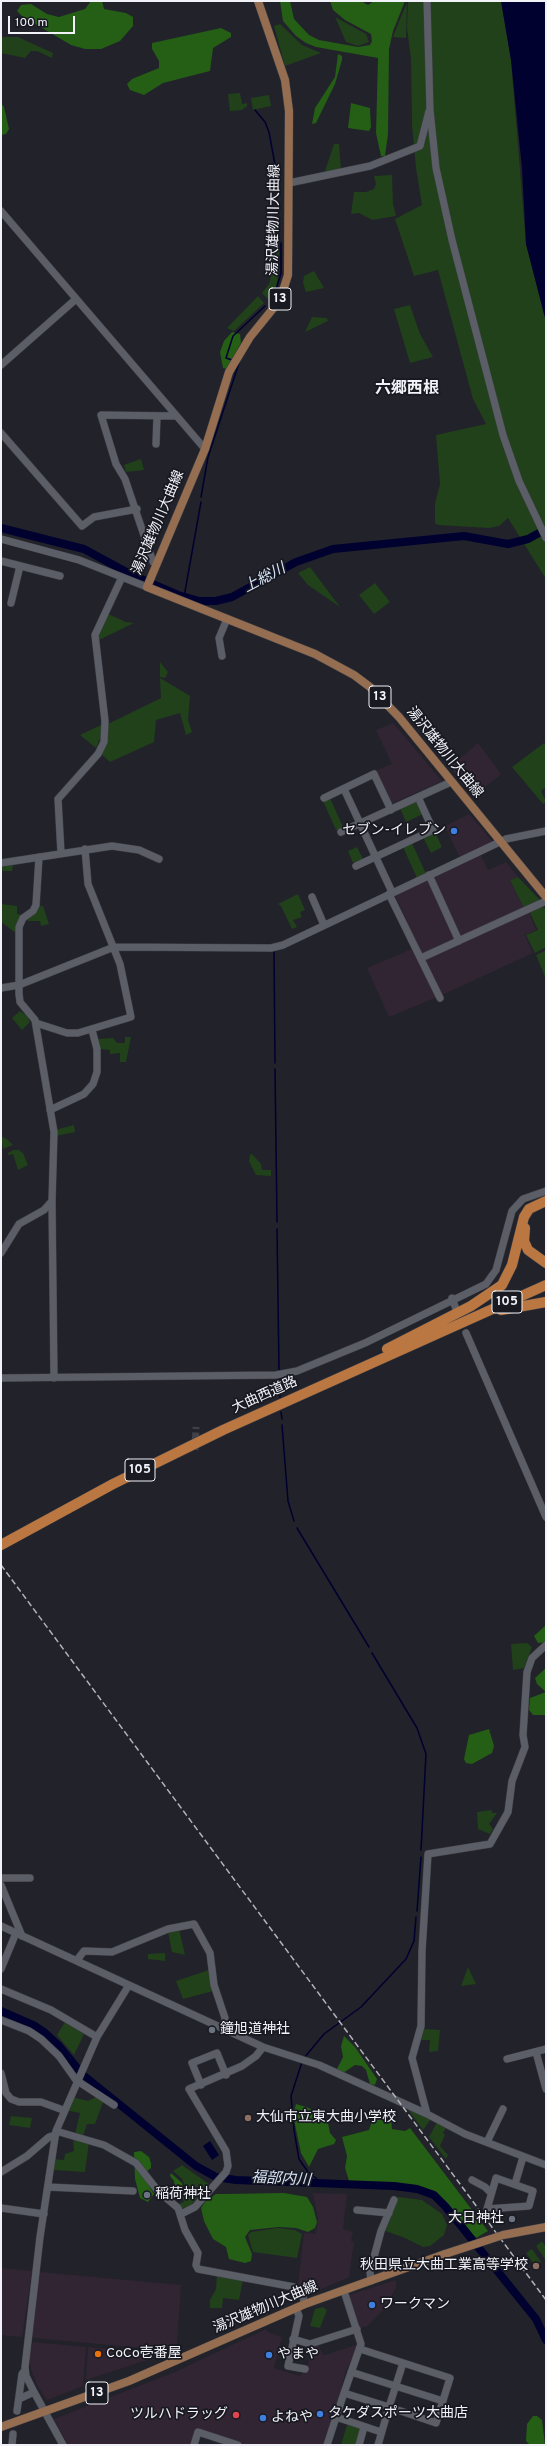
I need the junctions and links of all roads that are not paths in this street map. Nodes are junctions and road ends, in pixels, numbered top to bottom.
1 (258, 1) edge
2 (427, 1) edge
3 (430, 110) junction
4 (289, 183) junction
5 (1, 211) edge
6 (76, 299) junction
7 (1, 365) edge
8 (157, 416) junction
9 (176, 416) junction
10 (1, 433) edge
11 (156, 444) dead end
12 (205, 449) junction
13 (137, 509) junction
14 (546, 538) edge
15 (1, 539) edge
16 (1, 561) edge
17 (156, 563) junction
18 (20, 566) junction
19 (60, 576) dead end
20 (122, 577) junction
21 (147, 586) junction
22 (11, 603) dead end
23 (227, 619) junction
24 (222, 656) dead end
25 (451, 782) junction
26 (344, 789) junction
27 (418, 797) junction
28 (324, 798) dead end
29 (391, 810) junction
30 (360, 824) junction
31 (546, 831) edge
32 (341, 832) dead end
33 (501, 842) junction
34 (85, 849) junction
35 (61, 853) junction
36 (38, 857) junction
37 (376, 857) junction
38 (159, 859) dead end
39 (1, 863) edge
40 (356, 866) dead end
41 (429, 875) junction
42 (391, 893) junction
43 (312, 897) dead end
44 (546, 897) edge
45 (546, 901) edge
46 (324, 925) junction
47 (459, 942) junction
48 (114, 947) junction
49 (422, 958) junction
50 (19, 985) junction
51 (1, 988) edge
52 (440, 998) dead end
53 (36, 1023) junction
54 (92, 1030) junction
55 (50, 1110) junction
56 (546, 1191) edge
57 (52, 1201) junction
58 (546, 1201) edge
59 (546, 1207) edge
60 (1, 1253) edge
61 (546, 1263) edge
62 (546, 1285) edge
63 (452, 1298) junction
64 (546, 1302) edge
65 (456, 1309) dead end
66 (468, 1319) junction
67 (466, 1334) dead end
68 (1, 1378) edge
69 (54, 1378) junction
70 (271, 1408) junction
71 (546, 1517) edge
72 (1, 1545) edge
73 (546, 1645) edge
74 (1, 1878) edge
75 (30, 1878) dead end
76 (1, 1885) edge
77 (1, 1926) edge
78 (19, 1934) junction
79 (3, 1959) edge
80 (77, 1960) junction
81 (1, 1969) edge
82 (129, 1985) junction
83 (1, 1989) edge
84 (1, 2020) edge
85 (224, 2029) junction
86 (96, 2037) junction
87 (263, 2048) junction
88 (546, 2049) edge
89 (536, 2052) junction
90 (507, 2059) dead end
91 (1, 2073) edge
92 (226, 2074) junction
93 (77, 2079) junction
94 (201, 2085) junction
95 (546, 2089) edge
96 (4, 2094) edge
97 (114, 2105) dead end
98 (503, 2109) dead end
99 (64, 2110) junction
100 (427, 2114) junction
101 (55, 2133) junction
102 (487, 2142) junction
103 (523, 2156) junction
104 (546, 2165) edge
105 (1, 2172) edge
106 (472, 2180) dead end
107 (515, 2184) junction
108 (48, 2187) junction
109 (133, 2191) dead end
110 (491, 2193) junction
111 (394, 2200) dead end
112 (1, 2208) edge
113 (357, 2210) dead end
114 (389, 2212) junction
115 (44, 2214) junction
116 (181, 2214) junction
117 (546, 2227) edge
118 (371, 2281) junction
119 (344, 2291) junction
120 (305, 2304) junction
121 (296, 2308) junction
122 (357, 2329) junction
123 (293, 2339) junction
124 (360, 2349) junction
125 (403, 2363) junction
126 (305, 2369) dead end
127 (25, 2370) junction
128 (351, 2372) junction
129 (396, 2386) junction
130 (34, 2392) junction
131 (344, 2393) junction
132 (19, 2399) junction
133 (443, 2401) junction
134 (389, 2408) junction
135 (18, 2411) dead end
136 (44, 2412) junction
137 (336, 2417) junction
138 (1, 2427) edge
139 (364, 2427) junction
140 (381, 2432) junction
141 (13, 2434) dead end
142 (12, 2445) edge
143 (63, 2445) edge
144 (194, 2445) edge
145 (238, 2445) edge
146 (327, 2445) edge
147 (359, 2445) edge
148 (378, 2445) edge

1 - 4 main road, 湯沢雄物川大曲線 / 13
2 - 3 street
3 - 4 street
3 - 14 street
4 - 12 main road, 湯沢雄物川大曲線 / 13
5 - 6 street
6 - 7 street
6 - 9 street
8 - 9 street
8 - 11 street
8 - 13 street
9 - 12 street
10 - 13 street
12 - 17 main road, 湯沢雄物川大曲線 / 13
13 - 17 street
15 - 20 street
16 - 18 street
17 - 21 main road, 湯沢雄物川大曲線 / 13
18 - 19 street
18 - 22 street
20 - 21 street
20 - 35 street
21 - 23 main road, 湯沢雄物川大曲線 / 13
23 - 24 street
23 - 25 main road, 湯沢雄物川大曲線 / 13
25 - 27 street
25 - 33 main road, 湯沢雄物川大曲線 / 13
26 - 28 street
26 - 29 street
26 - 30 street
27 - 29 street
27 - 37 street
29 - 30 street
30 - 32 street
30 - 37 street
31 - 33 street
33 - 41 street
33 - 44 main road, 湯沢雄物川大曲線 / 13
34 - 35 street
34 - 38 street
34 - 48 street
35 - 36 street
36 - 39 street
36 - 50 street
37 - 40 street
37 - 42 street
41 - 42 street
41 - 47 street
42 - 46 street
42 - 49 street
43 - 46 street
45 - 47 street
46 - 48 street
47 - 49 street
48 - 50 street
48 - 54 street
49 - 52 street
50 - 51 street
50 - 53 street
53 - 54 street
53 - 55 street
54 - 55 street
55 - 57 street
56 - 63 street
57 - 60 street
57 - 69 street
58 - 70 highway
59 - 61 highway
62 - 66 highway, 大曲西道路 / 105
63 - 65 street
63 - 69 street
64 - 66 highway
66 - 70 highway, 大曲西道路 / 105
67 - 71 street
68 - 69 street
70 - 72 highway, 大曲西道路 / 105
73 - 100 street
74 - 75 street
76 - 78 street
77 - 78 street
78 - 79 street
78 - 80 street
79 - 81 street
80 - 82 street
80 - 85 street
82 - 85 street
82 - 86 street
83 - 86 street
84 - 93 street
85 - 87 street
86 - 93 street
87 - 92 street
87 - 100 street
88 - 89 street
89 - 90 street
89 - 95 street
91 - 96 street
92 - 94 street
92 - 94 street
93 - 97 street
93 - 99 street
94 - 116 street
96 - 99 street
98 - 102 street
99 - 101 street
100 - 102 street
101 - 105 street
101 - 108 street
101 - 116 street
102 - 103 street
103 - 104 street
103 - 107 street
106 - 110 street
107 - 110 street
107 - 110 street
108 - 109 street
108 - 115 street
111 - 114 street
112 - 115 street
113 - 114 street
114 - 118 street
115 - 127 street
116 - 120 street
117 - 118 main road, 湯沢雄物川大曲線 / 13, bridge
118 - 119 main road, 湯沢雄物川大曲線 / 13
119 - 120 main road, 湯沢雄物川大曲線 / 13
119 - 122 street
120 - 121 main road, 湯沢雄物川大曲線 / 13
121 - 123 street
121 - 136 main road, 湯沢雄物川大曲線 / 13
122 - 123 street
122 - 124 street
123 - 126 street
124 - 125 street
124 - 128 street
125 - 129 street
125 - 133 street
127 - 130 street
127 - 132 street
128 - 129 street
128 - 131 street
129 - 133 street
129 - 134 street
130 - 132 street
130 - 136 street
131 - 134 street
131 - 137 street
132 - 135 street
133 - 134 street
134 - 140 street
136 - 138 main road, 湯沢雄物川大曲線 / 13
136 - 143 street
137 - 139 street
137 - 146 street
139 - 140 street
139 - 147 street
140 - 148 street
141 - 142 street
144 - 145 street

